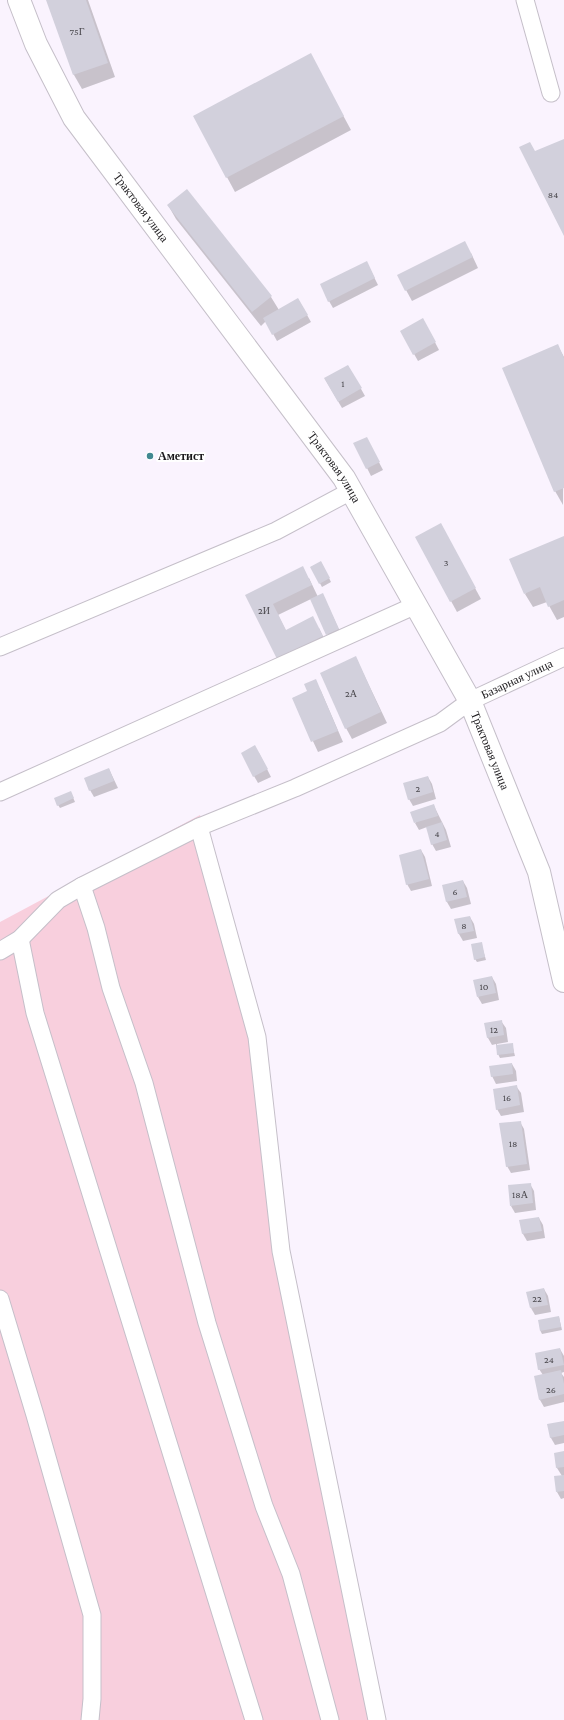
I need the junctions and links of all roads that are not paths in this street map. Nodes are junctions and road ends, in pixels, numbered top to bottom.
1 (19, 0) edge
2 (525, 0) edge
3 (551, 93) dead end
4 (351, 491) junction
5 (416, 605) junction
6 (0, 647) edge
7 (564, 657) edge
8 (470, 701) junction
9 (0, 792) edge
10 (199, 827) junction
11 (82, 886) junction
12 (20, 939) junction
13 (0, 951) edge
14 (564, 981) edge
15 (0, 1299) edge
16 (90, 1720) edge
17 (254, 1720) edge
18 (330, 1720) edge
19 (377, 1720) edge

1 - 4 main road, Трактовая улица
2 - 3 street
4 - 5 main road, Трактовая улица
4 - 6 street
5 - 8 main road, Трактовая улица
5 - 9 street
7 - 8 street, Базарная улица
8 - 10 street, Базарная улица
8 - 14 main road, Трактовая улица
10 - 11 street, Базарная улица
10 - 19 street
11 - 12 street, Базарная улица
11 - 18 street
12 - 13 street, Базарная улица
12 - 17 street
15 - 16 street

